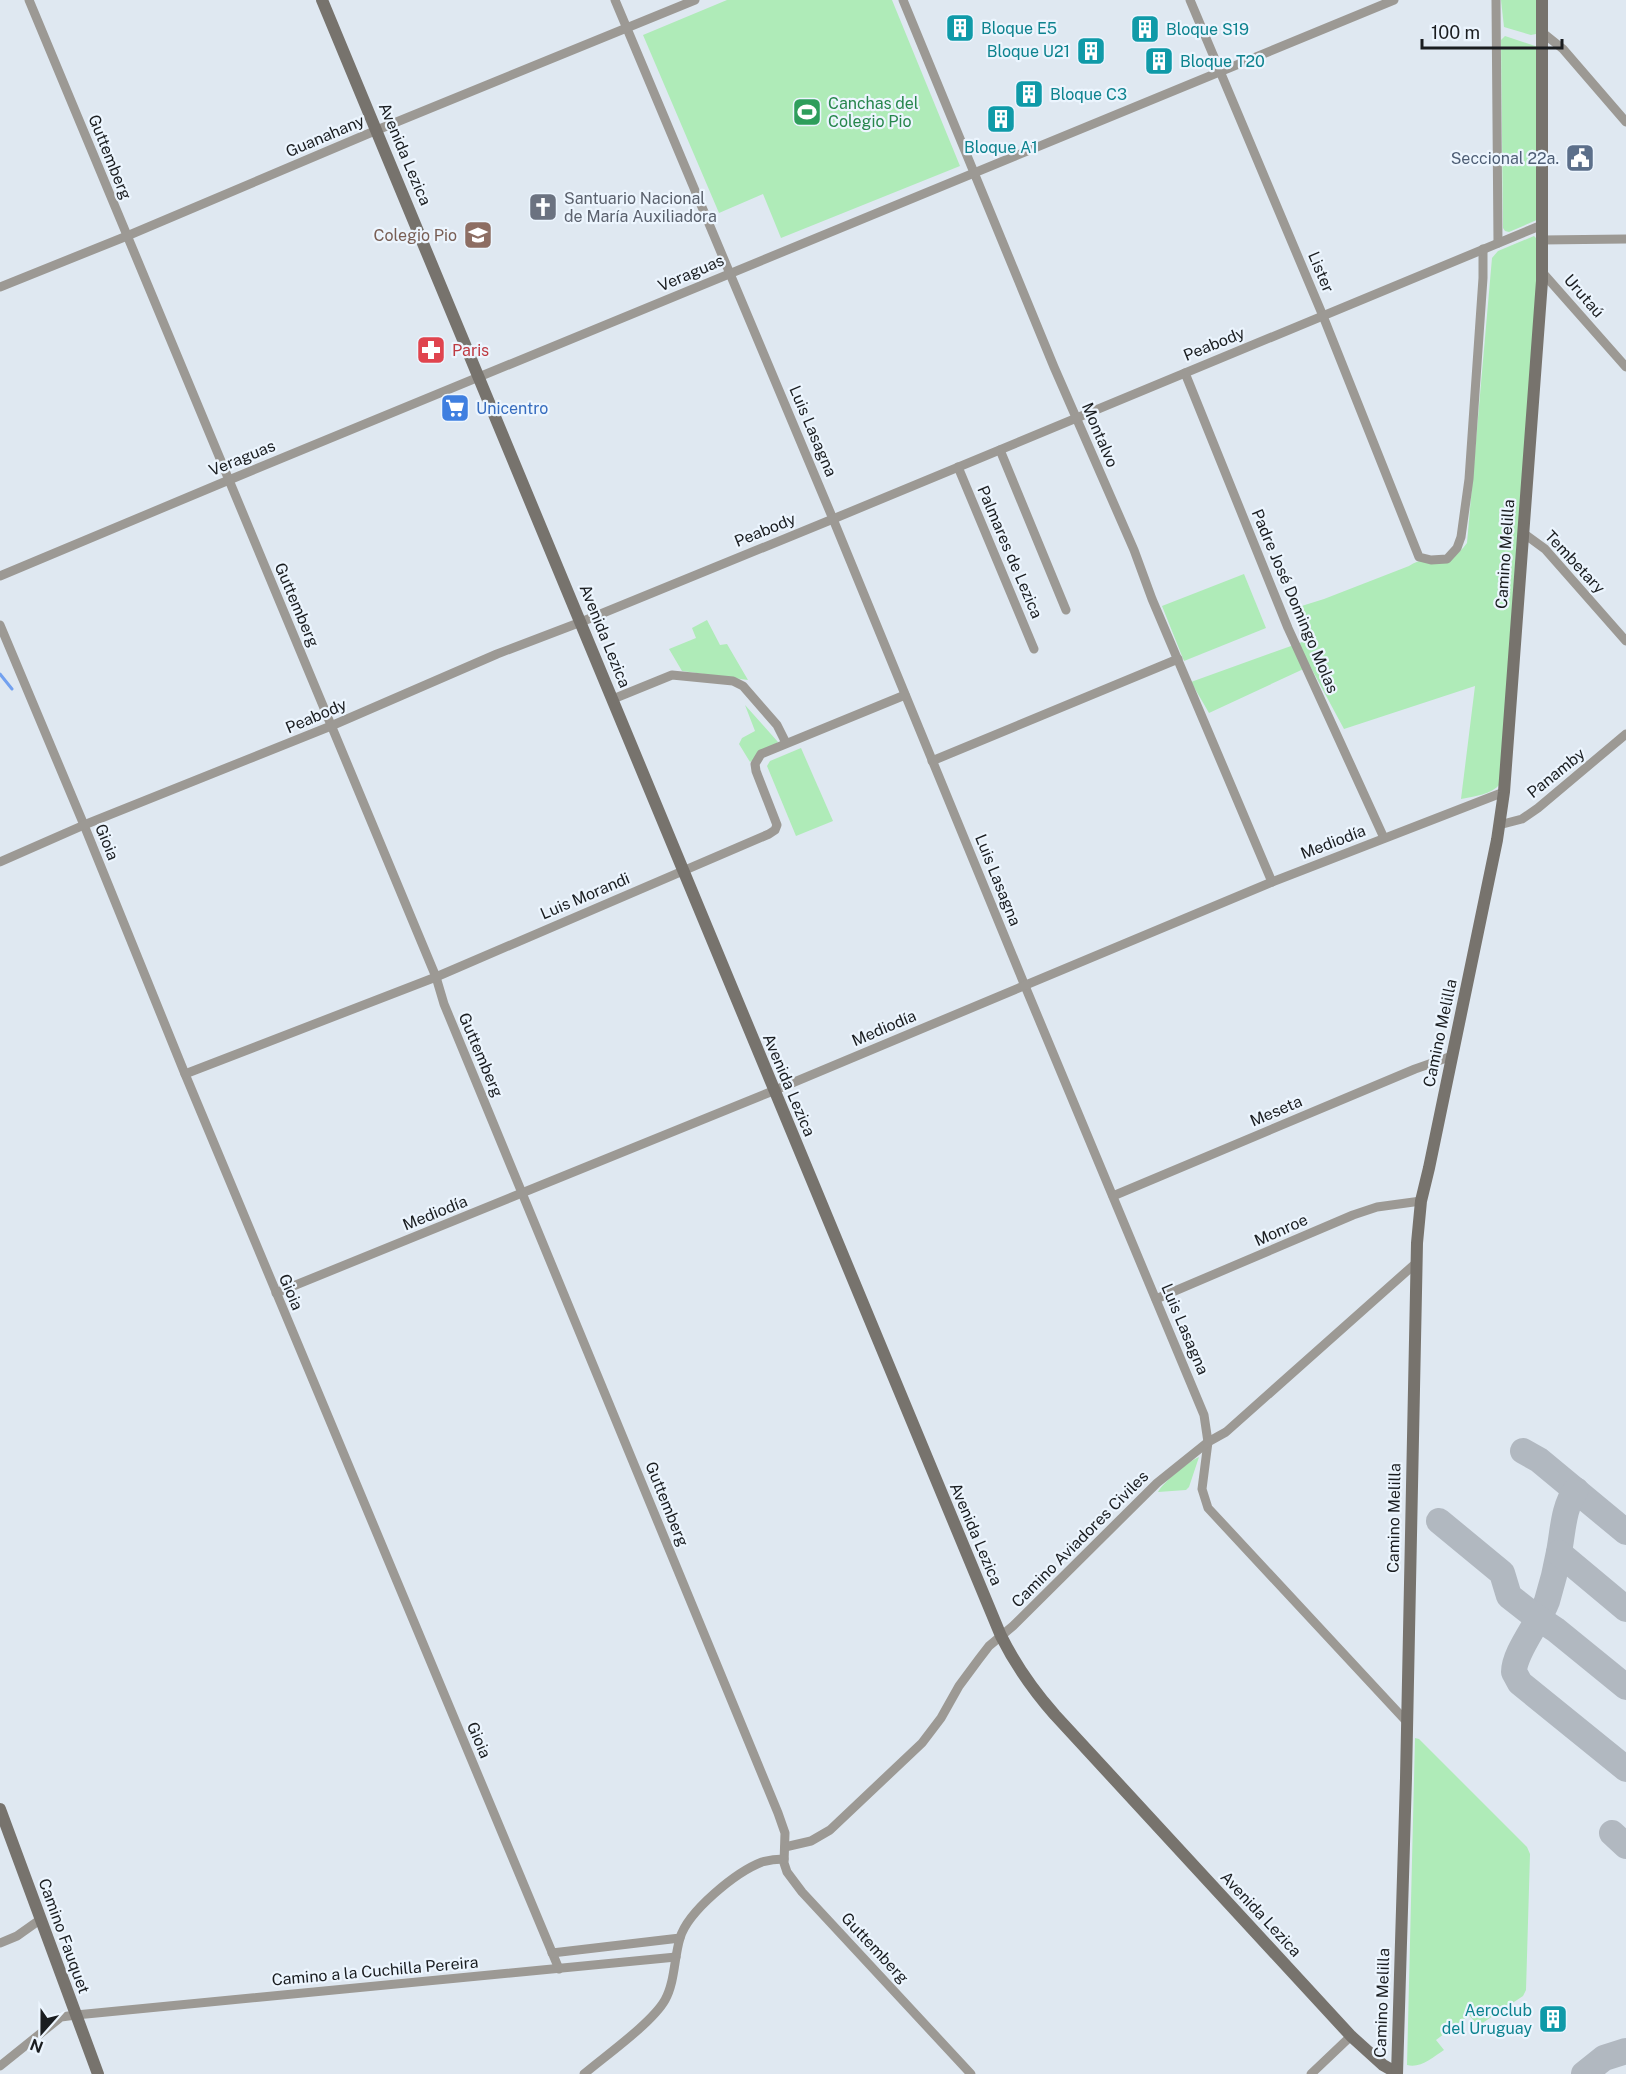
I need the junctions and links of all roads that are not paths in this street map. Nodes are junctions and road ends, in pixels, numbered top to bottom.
1 (29, 0) edge
2 (322, 0) edge
3 (615, 0) edge
4 (694, 0) edge
5 (903, 0) edge
6 (1190, 0) edge
7 (1394, 0) edge
8 (1496, 0) edge
9 (1542, 0) edge
10 (627, 28) junction
11 (1543, 33) junction
12 (1219, 71) junction
13 (1626, 122) edge
14 (377, 130) junction
15 (973, 173) junction
16 (1542, 225) junction
17 (127, 236) junction
18 (1626, 239) edge
19 (1542, 240) junction
20 (1498, 243) junction
21 (1483, 249) junction
22 (1542, 272) junction
23 (731, 273) junction
24 (0, 287) edge
25 (1323, 316) junction
26 (1626, 367) edge
27 (1185, 373) junction
28 (480, 377) junction
29 (1076, 418) junction
30 (1000, 450) junction
31 (958, 467) junction
32 (229, 480) junction
33 (833, 519) junction
34 (1523, 533) junction
35 (0, 576) edge
36 (1066, 610) dead end
37 (581, 622) junction
38 (0, 625) edge
39 (1626, 641) edge
40 (1034, 649) dead end
41 (1178, 659) junction
42 (905, 695) junction
43 (613, 699) junction
44 (331, 726) junction
45 (1626, 735) edge
46 (786, 743) junction
47 (932, 761) junction
48 (1504, 792) junction
49 (84, 825) junction
50 (1499, 825) junction
51 (1384, 838) junction
52 (0, 862) edge
53 (682, 871) junction
54 (1272, 882) junction
55 (435, 976) junction
56 (1025, 986) junction
57 (1452, 1056) junction
58 (184, 1074) junction
59 (774, 1091) junction
60 (523, 1194) junction
61 (1113, 1196) junction
62 (1421, 1201) junction
63 (1416, 1263) junction
64 (276, 1293) junction
65 (1156, 1299) junction
66 (1208, 1442) junction
67 (1001, 1636) junction
68 (1407, 1722) junction
69 (0, 1809) edge
70 (785, 1847) junction
71 (784, 1859) junction
72 (41, 1919) junction
73 (680, 1938) junction
74 (0, 1943) edge
75 (552, 1953) junction
76 (676, 1958) junction
77 (559, 1969) junction
78 (76, 2015) junction
79 (1352, 2036) junction
80 (0, 2066) edge
81 (1397, 2073) edge
82 (98, 2074) edge
83 (584, 2074) edge
84 (971, 2074) edge
85 (1311, 2074) edge

1 - 17 street, Guttemberg
2 - 14 street, Avenida Lezica
3 - 10 street, Luis Lasagna
4 - 10 street, Guanahany
5 - 15 street, Montalvo
6 - 12 street, Lister
7 - 12 street, Veraguas
8 - 20 street
9 - 11 street, Camino Melilla
10 - 14 street, Guanahany
10 - 23 street, Luis Lasagna
11 - 13 street
11 - 16 street, Camino Melilla
12 - 15 street, Veraguas
12 - 25 street, Lister
14 - 17 street, Guanahany
14 - 28 street, Avenida Lezica
15 - 23 street, Veraguas
15 - 29 street, Montalvo
16 - 19 street, Camino Melilla
16 - 20 street, Peabody
17 - 24 street, Guanahany
17 - 32 street, Guttemberg
18 - 19 street
19 - 22 street, Camino Melilla
20 - 21 street, Peabody
21 - 25 street, Peabody
21 - 25 street, Lister
22 - 26 street, Urutaú
22 - 34 street, Camino Melilla
23 - 28 street, Veraguas
23 - 33 street, Luis Lasagna
25 - 27 street, Peabody
27 - 29 street, Peabody
27 - 51 street, Padre José Domingo Molas
28 - 32 street, Veraguas
28 - 37 street, Avenida Lezica
29 - 30 street, Peabody
29 - 41 street, Montalvo
30 - 31 street, Peabody
30 - 36 street
31 - 33 street, Peabody
31 - 40 street, Palmares de Lezica
32 - 35 street, Veraguas
32 - 44 street, Guttemberg
33 - 37 street, Peabody
33 - 42 street, Luis Lasagna
34 - 39 street, Tembetary
34 - 48 street, Camino Melilla
37 - 43 street, Avenida Lezica
37 - 44 street, Peabody
38 - 49 street, Gioia
41 - 47 street
41 - 54 street, Montalvo
42 - 46 street, Luis Morandi
42 - 47 street, Luis Lasagna
43 - 46 street
43 - 53 street, Avenida Lezica
44 - 49 street, Peabody
44 - 55 street, Guttemberg
45 - 50 street, Panamby
46 - 53 street, Luis Morandi
47 - 56 street, Luis Lasagna
48 - 50 street, Camino Melilla
48 - 51 street, Mediodía
49 - 52 street, Peabody
49 - 58 street, Gioia
50 - 57 street, Camino Melilla
51 - 54 street, Mediodía
53 - 55 street, Luis Morandi
53 - 59 street, Avenida Lezica
54 - 56 street, Mediodía
55 - 58 street, Luis Morandi
55 - 60 street, Guttemberg
56 - 59 street, Mediodía
56 - 61 street, Luis Lasagna
57 - 61 street, Meseta
57 - 62 street, Camino Melilla
58 - 64 street, Gioia
59 - 60 street, Mediodía
59 - 67 street, Avenida Lezica
60 - 64 street, Mediodía
60 - 70 street, Guttemberg
61 - 65 street, Luis Lasagna
62 - 63 street, Camino Melilla
62 - 65 street, Monroe
63 - 66 street, Camino Aviadores Civiles
63 - 68 street, Camino Melilla
64 - 75 street, Gioia
65 - 66 street, Luis Lasagna
66 - 67 street, Camino Aviadores Civiles
66 - 68 street, Luis Lasagna
67 - 70 street, Camino Aviadores Civiles
67 - 79 street, Avenida Lezica
68 - 81 street, Camino Melilla
69 - 72 street, Camino Fauquet
70 - 71 street, Guttemberg
71 - 73 street
71 - 84 street, Guttemberg
72 - 74 street
72 - 78 street, Camino Fauquet
73 - 75 street
73 - 76 street
75 - 77 street, Gioia
76 - 77 street, Camino a la Cuchilla Pereira
76 - 83 street
77 - 78 street, Camino a la Cuchilla Pereira
78 - 80 street, Camino a la Cuchilla Pereira
78 - 82 street, Camino Fauquet
79 - 81 street, Avenida Lezica
79 - 85 street

